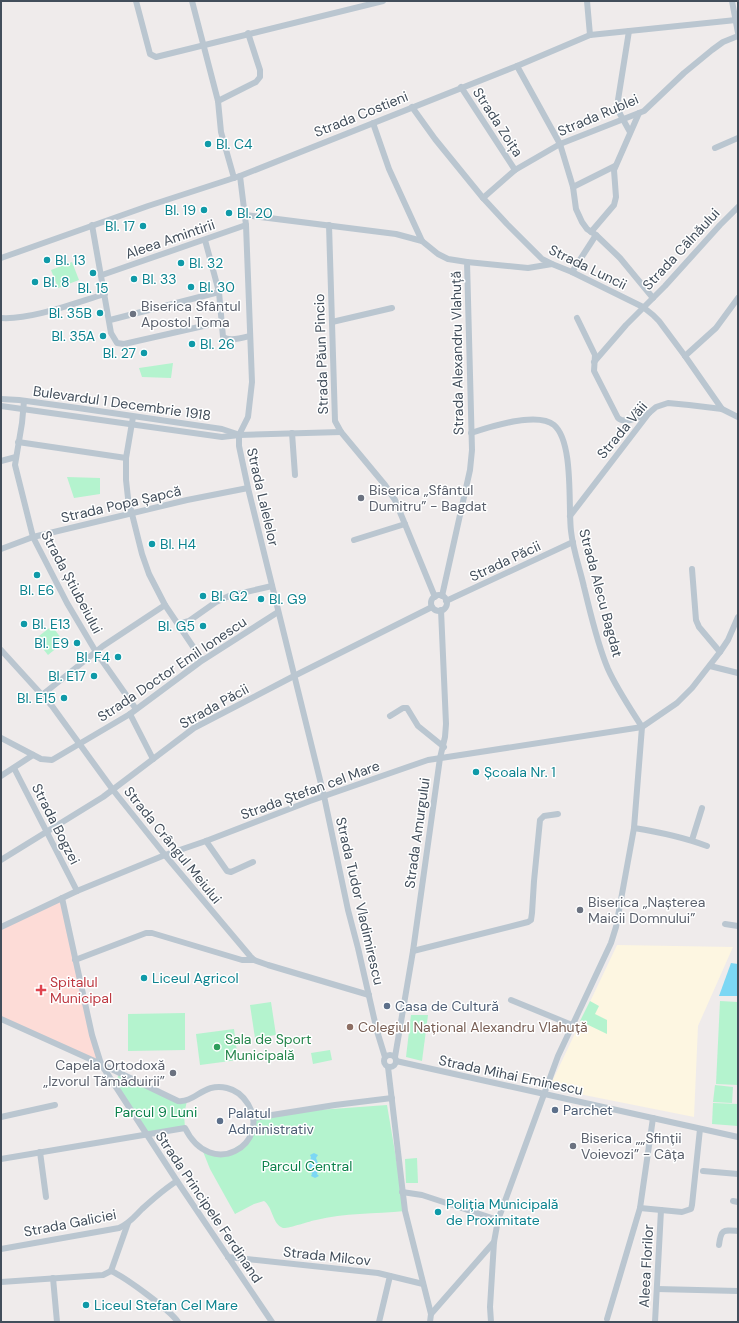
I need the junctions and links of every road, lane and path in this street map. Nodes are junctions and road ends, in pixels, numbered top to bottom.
1 (136, 1) edge
2 (192, 1) edge
3 (384, 1) edge
4 (587, 1) edge
5 (732, 1) edge
6 (736, 20) junction
7 (629, 31) junction
8 (248, 33) junction
9 (738, 34) edge
10 (590, 35) junction
11 (204, 45) junction
12 (517, 66) junction
13 (461, 87) junction
14 (218, 101) junction
15 (412, 107) junction
16 (639, 114) junction
17 (623, 119) junction
18 (373, 123) junction
19 (630, 132) junction
20 (738, 138) edge
21 (560, 144) junction
22 (715, 148) dead end
23 (615, 166) junction
24 (515, 170) junction
25 (237, 176) junction
26 (573, 187) junction
27 (483, 198) junction
28 (738, 207) edge
29 (245, 215) junction
30 (92, 225) junction
31 (246, 225) junction
32 (329, 226) junction
33 (593, 233) junction
34 (205, 240) junction
35 (422, 241) junction
36 (1, 258) edge
37 (467, 262) junction
38 (552, 264) junction
39 (572, 272) junction
40 (102, 276) junction
41 (219, 292) junction
42 (104, 294) junction
43 (653, 298) junction
44 (738, 298) edge
45 (643, 307) junction
46 (392, 308) dead end
47 (1, 318) edge
48 (577, 318) dead end
49 (110, 320) junction
50 (221, 322) junction
51 (332, 322) junction
52 (250, 336) junction
53 (685, 356) junction
54 (594, 362) junction
55 (1, 399) edge
56 (24, 404) junction
57 (1, 406) edge
58 (722, 409) junction
59 (649, 413) junction
60 (738, 416) edge
61 (133, 421) junction
62 (341, 432) junction
63 (292, 433) junction
64 (471, 433) junction
65 (239, 435) junction
66 (18, 442) junction
67 (16, 457) junction
68 (126, 458) junction
69 (1, 461) edge
70 (295, 475) dead end
71 (248, 488) junction
72 (132, 514) junction
73 (570, 516) junction
74 (405, 524) junction
75 (33, 537) junction
76 (354, 540) dead end
77 (573, 542) junction
78 (1, 549) edge
79 (692, 569) dead end
80 (272, 586) junction
81 (435, 597) junction
82 (444, 599) junction
83 (165, 605) junction
84 (432, 608) junction
85 (441, 610) junction
86 (278, 612) junction
87 (738, 617) edge
88 (178, 624) junction
89 (1, 650) edge
90 (96, 652) junction
91 (720, 652) junction
92 (202, 660) junction
93 (710, 666) junction
94 (738, 673) edge
95 (294, 676) junction
96 (42, 695) junction
97 (136, 709) junction
98 (130, 714) junction
99 (390, 716) dead end
100 (642, 727) junction
101 (1, 738) edge
102 (80, 744) junction
103 (444, 747) junction
104 (33, 755) junction
105 (440, 758) junction
106 (154, 759) junction
107 (14, 768) junction
108 (1, 776) edge
109 (113, 790) junction
110 (324, 796) junction
111 (702, 808) dead end
112 (558, 814) dead end
113 (634, 828) junction
114 (47, 831) junction
115 (692, 840) junction
116 (206, 841) junction
117 (706, 846) dead end
118 (164, 855) junction
119 (1, 860) edge
120 (253, 862) dead end
121 (77, 891) junction
122 (62, 898) junction
123 (725, 924) dead end
124 (738, 926) edge
125 (1, 927) edge
126 (413, 951) junction
127 (75, 960) junction
128 (254, 960) junction
129 (369, 995) junction
130 (511, 1000) dead end
131 (1, 1019) edge
132 (572, 1025) junction
133 (385, 1057) junction
134 (395, 1059) junction
135 (101, 1064) junction
136 (388, 1067) junction
137 (543, 1095) junction
138 (392, 1098) junction
139 (55, 1105) dead end
140 (1, 1117) edge
141 (253, 1118) junction
142 (653, 1118) junction
143 (700, 1129) junction
144 (146, 1134) junction
145 (738, 1137) edge
146 (40, 1152) junction
147 (1, 1159) edge
148 (703, 1171) dead end
149 (738, 1174) edge
150 (177, 1181) junction
151 (402, 1192) junction
152 (46, 1197) dead end
153 (640, 1208) junction
154 (661, 1210) junction
155 (498, 1220) junction
156 (128, 1223) junction
157 (738, 1231) edge
158 (494, 1242) junction
159 (719, 1245) dead end
160 (1, 1249) edge
161 (228, 1257) junction
162 (111, 1271) junction
163 (390, 1276) junction
164 (53, 1278) junction
165 (1, 1282) edge
166 (423, 1284) junction
167 (658, 1289) junction
168 (738, 1291) edge
169 (431, 1314) junction
170 (607, 1319) dead end
171 (57, 1322) edge
172 (178, 1322) edge
173 (272, 1322) edge
174 (379, 1322) edge
175 (430, 1322) edge
176 (491, 1322) edge
177 (655, 1322) edge

1 - 11 street
2 - 11 street, Strada Lalelelor
3 - 8 street
4 - 10 street
5 - 6 street
6 - 7 street, Strada Costieni
6 - 9 street
7 - 10 street, Strada Costieni
7 - 17 street
8 - 11 street
8 - 14 street
9 - 16 street, Strada Rublei
10 - 12 street, Strada Costieni
11 - 14 street, Strada Lalelelor
12 - 13 street, Strada Costieni
12 - 21 street
13 - 15 street, Strada Costieni
13 - 24 street, Strada Zoița
14 - 25 street, Strada Lalelelor
15 - 18 street, Strada Costieni
15 - 27 street, Strada Luncii
16 - 17 street, Strada Rublei
16 - 19 street
17 - 19 street
17 - 21 street, Strada Rublei
18 - 25 street, Strada Costieni
18 - 35 street, Strada Alexandru Vlahuță
19 - 23 street
20 - 22 street
21 - 24 street, Strada Rublei
21 - 26 street
23 - 26 street
23 - 33 street
24 - 27 street, Strada Rublei
25 - 29 street, Strada Lalelelor
25 - 30 street, Strada Costieni
26 - 33 street
27 - 38 street, Strada Luncii
28 - 43 street, Strada Câlnăului
29 - 31 street, Strada Lalelelor
29 - 32 street
30 - 36 street, Strada Costieni
30 - 40 street
31 - 34 street, Aleea Amintirii
31 - 52 street, Strada Lalelelor
32 - 35 street
32 - 51 street, Strada Păun Pincio
33 - 39 street
33 - 43 street
34 - 40 street, Aleea Amintirii
34 - 41 street
35 - 37 street, Strada Alexandru Vlahuță
37 - 38 street
37 - 64 street, Strada Alexandru Vlahuță
38 - 39 street, Strada Luncii
39 - 45 street, Strada Luncii
40 - 42 street
41 - 49 street
41 - 50 street
42 - 47 street
42 - 49 street
43 - 45 street, Strada Câlnăului
44 - 53 street
45 - 53 street, Strada Luncii
45 - 54 street, Strada Câlnăului
46 - 51 street
48 - 54 street
49 - 50 street
50 - 52 street
51 - 62 street, Strada Păun Pincio
52 - 65 street, Strada Lalelelor
53 - 58 street, Strada Luncii
54 - 59 street
55 - 56 street, Bulevardul 1 Decembrie 1918
56 - 57 street, Bulevardul 1 Decembrie 1918
56 - 61 street, Bulevardul 1 Decembrie 1918
56 - 66 street, Strada Știubeiului
58 - 59 street, Strada Văii
58 - 60 street, Strada Văii
59 - 73 street, Strada Văii
61 - 65 street, Bulevardul 1 Decembrie 1918
61 - 68 street
62 - 63 street, Bulevardul 1 Decembrie 1918
62 - 74 street, Strada Păun Pincio
63 - 65 street, Bulevardul 1 Decembrie 1918
63 - 70 street
64 - 73 street, Strada Alecu Bagdat
64 - 82 street, Strada Alexandru Vlahuță
65 - 71 street, Strada Lalelelor
66 - 67 street, Strada Știubeiului
66 - 68 street
67 - 69 street
67 - 75 street, Strada Știubeiului
68 - 72 street
71 - 72 street, Strada Popa Șapcă
71 - 80 street, Strada Lalelelor
72 - 75 street, Strada Popa Șapcă
72 - 83 street
73 - 77 street, Strada Alecu Bagdat
74 - 76 street
74 - 81 street, Strada Păun Pincio
75 - 78 street, Strada Popa Șapcă
75 - 90 street, Strada Știubeiului
77 - 82 street, Strada Păcii
77 - 100 street, Strada Alecu Bagdat
79 - 91 street
80 - 86 street, Strada Lalelelor
80 - 88 street
81 - 82 street
81 - 84 street
82 - 85 street
83 - 88 street
83 - 90 street
84 - 85 street
84 - 95 street, Strada Păcii
85 - 103 street, Strada Amurgului
86 - 92 street, Strada Doctor Emil Ionescu
86 - 95 street, Strada Lalelelor
87 - 91 street
88 - 92 street
89 - 96 street, Strada Crângul Meiului
90 - 96 street
90 - 97 street, Strada Știubeiului
91 - 93 street
92 - 97 street, Strada Doctor Emil Ionescu
93 - 94 street
93 - 100 street
95 - 106 street, Strada Păcii
95 - 110 street, Strada Lalelelor
96 - 102 street, Strada Crângul Meiului
97 - 98 street, Strada Doctor Emil Ionescu
98 - 102 street, Strada Doctor Emil Ionescu
98 - 106 street
99 - 103 street
100 - 105 street, Strada Ștefan cel Mare
100 - 113 street
101 - 104 street, Strada Doctor Emil Ionescu
102 - 104 street, Strada Doctor Emil Ionescu
102 - 109 street, Strada Crângul Meiului
103 - 105 street, Strada Amurgului
104 - 107 street
105 - 110 street, Strada Ștefan cel Mare
105 - 126 street, Strada Amurgului
106 - 109 street, Strada Păcii
107 - 108 street
107 - 114 street, Strada Bogzei
109 - 114 street, Strada Păcii
109 - 118 street, Strada Crângul Meiului
110 - 116 street, Strada Ștefan cel Mare
110 - 129 street, Strada Tudor Vladimirescu
111 - 115 street
112 - 126 street
113 - 115 street
113 - 132 street
114 - 119 street, Strada Păcii
114 - 121 street, Strada Bogzei
115 - 117 street
116 - 118 street, Strada Ștefan cel Mare
116 - 120 street
118 - 121 street, Strada Ștefan cel Mare
118 - 128 street, Strada Crângul Meiului
121 - 122 street, Strada Ștefan cel Mare
122 - 125 street, Strada Ștefan cel Mare
122 - 127 street, Strada Principele Ferdinand
123 - 124 street
126 - 134 street, Strada Amurgului
127 - 128 street
127 - 135 street, Strada Principele Ferdinand
128 - 129 street, Strada Crângul Meiului
129 - 133 street, Strada Tudor Vladimirescu
130 - 132 street
131 - 135 street
132 - 137 street
133 - 134 street
133 - 136 street, Strada Tudor Vladimirescu
134 - 136 street
134 - 137 street, Strada Mihai Eminescu
135 - 141 street
135 - 144 street, Strada Principele Ferdinand
136 - 138 street, Strada Tudor Vladimirescu
137 - 142 street, Strada Mihai Eminescu
137 - 155 street
138 - 141 street
138 - 151 street, Strada Tudor Vladimirescu
139 - 140 street
141 - 144 street
142 - 143 street, Strada Mihai Eminescu
142 - 153 street
143 - 145 street, Strada Mihai Eminescu
143 - 154 street
144 - 146 street
144 - 150 street, Strada Principele Ferdinand
146 - 147 street
146 - 152 street
148 - 149 street
150 - 156 street, Strada Galiciei
150 - 161 street, Strada Principele Ferdinand
151 - 155 street
151 - 166 street, Strada Tudor Vladimirescu
153 - 154 street
153 - 170 street
154 - 167 street, Aleea Florilor
155 - 158 street
156 - 160 street, Strada Galiciei
156 - 162 street
157 - 159 street
158 - 169 street
158 - 176 street
161 - 163 street, Strada Milcov
161 - 173 street, Strada Principele Ferdinand
162 - 164 street
162 - 172 street
163 - 166 street, Strada Milcov
163 - 174 street
164 - 165 street
164 - 171 street
166 - 169 street, Strada Tudor Vladimirescu
167 - 168 street
167 - 177 street, Aleea Florilor
169 - 175 street

